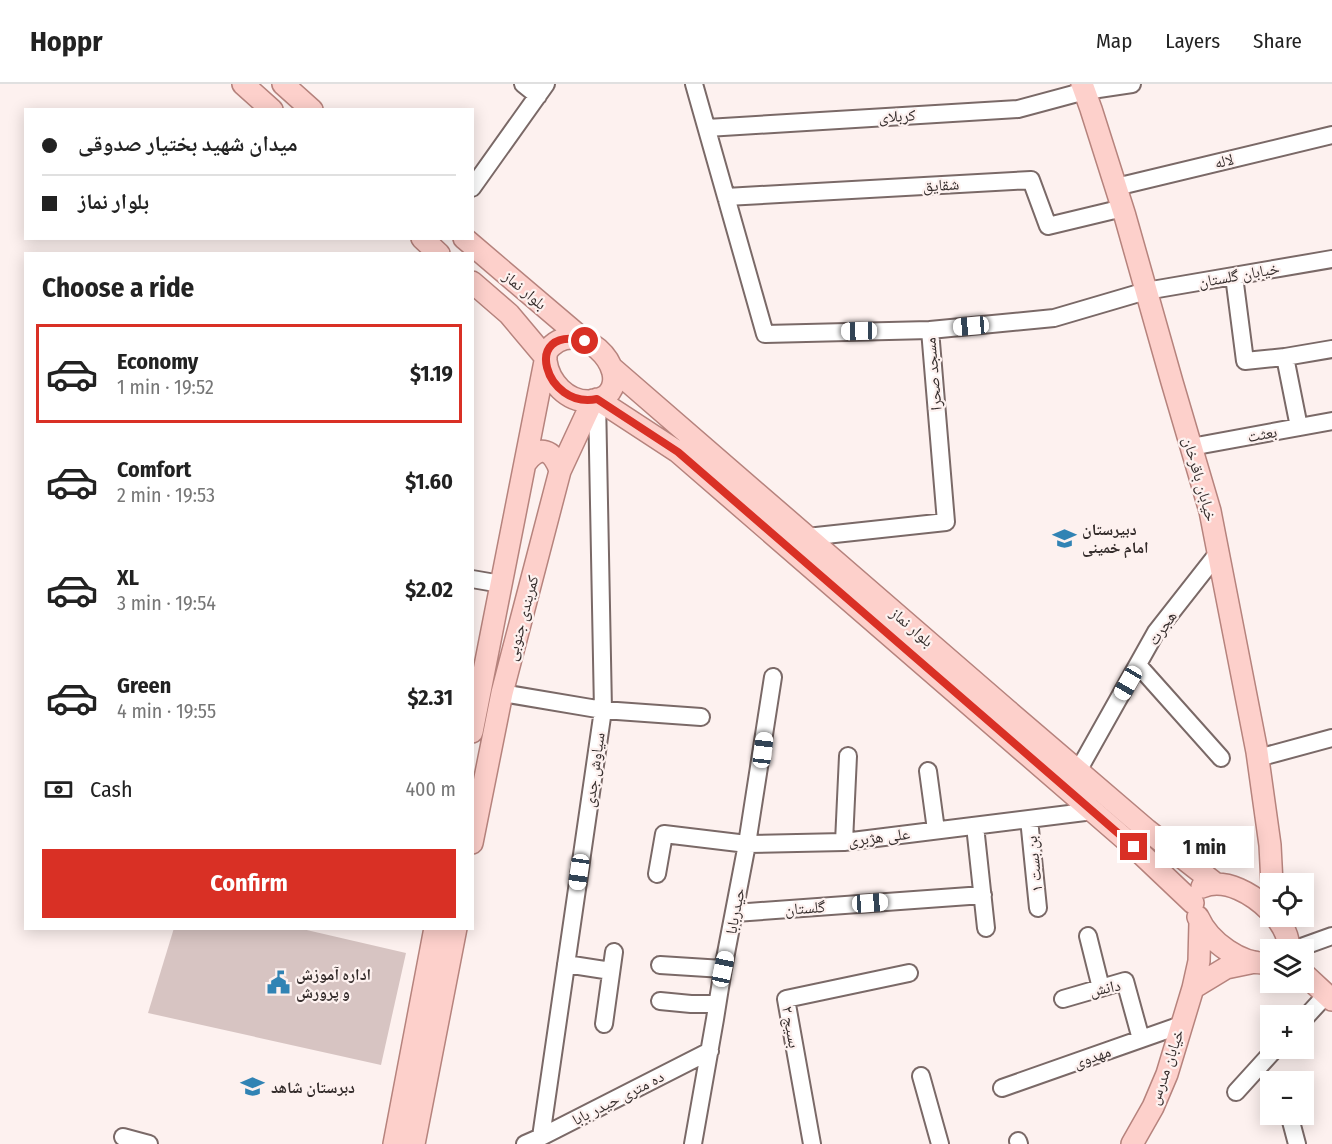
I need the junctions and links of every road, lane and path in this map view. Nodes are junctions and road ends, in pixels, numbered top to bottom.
1 (243, 84) edge
2 (283, 84) edge
3 (523, 84) edge
4 (694, 84) edge
5 (1132, 84) edge
6 (1083, 88) edge
7 (542, 90) edge
8 (270, 108) edge
9 (310, 108) edge
10 (707, 128) junction
11 (1332, 135) edge
12 (474, 185) edge
13 (1116, 187) junction
14 (726, 197) junction
15 (1123, 208) junction
16 (424, 240) edge
17 (466, 240) edge
18 (437, 252) edge
19 (1332, 259) edge
20 (1234, 276) junction
21 (474, 284) edge
22 (1146, 291) junction
23 (528, 292) junction
24 (509, 314) junction
25 (930, 330) junction
26 (585, 341) junction
27 (1332, 349) edge
28 (1285, 357) junction
29 (546, 360) junction
30 (611, 367) junction
31 (595, 400) junction
32 (656, 405) junction
33 (1332, 421) edge
34 (1299, 427) junction
35 (644, 430) junction
36 (1191, 447) junction
37 (525, 464) junction
38 (560, 471) junction
39 (807, 537) junction
40 (1218, 553) junction
41 (474, 579) edge
42 (501, 584) junction
43 (1138, 665) junction
44 (773, 677) dead end
45 (502, 693) junction
46 (475, 706) edge
47 (603, 710) junction
48 (701, 717) dead end
49 (1332, 738) edge
50 (848, 756) dead end
51 (1221, 758) dead end
52 (1258, 758) junction
53 (928, 771) dead end
54 (1078, 771) junction
55 (1093, 811) junction
56 (1029, 819) junction
57 (975, 826) junction
58 (936, 830) junction
59 (474, 833) edge
60 (844, 842) junction
61 (747, 844) junction
62 (1169, 847) junction
63 (1157, 868) junction
64 (1271, 873) edge
65 (657, 874) dead end
66 (1216, 884) junction
67 (983, 895) junction
68 (1260, 901) edge
69 (1038, 908) dead end
70 (735, 913) junction
71 (1197, 913) junction
72 (986, 928) dead end
73 (435, 930) edge
74 (455, 930) edge
75 (1088, 936) dead end
76 (1332, 936) edge
77 (1314, 942) edge
78 (614, 952) dead end
79 (1260, 962) edge
80 (1260, 963) edge
81 (566, 964) junction
82 (660, 965) dead end
83 (723, 969) junction
84 (611, 971) junction
85 (909, 973) dead end
86 (1314, 983) edge
87 (1101, 988) junction
88 (1193, 988) junction
89 (1329, 997) edge
90 (1063, 999) dead end
91 (660, 1001) dead end
92 (717, 1004) junction
93 (1314, 1010) edge
94 (427, 1022) junction
95 (604, 1024) dead end
96 (1181, 1025) junction
97 (1141, 1039) junction
98 (710, 1051) junction
99 (1266, 1059) edge
100 (921, 1076) dead end
101 (1002, 1088) dead end
102 (1236, 1092) dead end
103 (1292, 1125) edge
104 (123, 1137) dead end
105 (541, 1137) junction
106 (149, 1144) edge
107 (394, 1144) edge
108 (414, 1144) edge
109 (525, 1144) edge
110 (693, 1144) edge
111 (812, 1144) edge
112 (940, 1144) edge
113 (1132, 1144) edge
114 (1297, 1144) edge

1 - 8 main road
2 - 9 main road
3 - 7 street
4 - 10 street, مسجد صحرا
5 - 6 street, کربلای
6 - 10 street, کربلای
6 - 13 main road, خیابان باقرخان
7 - 12 street
10 - 14 street, مسجد صحرا
11 - 13 street, لاله
13 - 15 main road, خیابان باقرخان
14 - 15 street, شقایق
14 - 25 street, مسجد صحرا
15 - 22 main road, خیابان باقرخان
16 - 18 main road
17 - 23 main road, بلوار نماز
19 - 20 street, خیابان گلستان
20 - 22 street, خیابان گلستان
20 - 28 street
21 - 24 main road, بلوار نماز
22 - 25 street, خیابان گلستان
22 - 36 main road, خیابان باقرخان
23 - 24 main road
23 - 26 main road, بلوار نماز
24 - 29 main road, بلوار نماز
25 - 39 street, مسجد صحرا
26 - 29 main road
26 - 30 main road
27 - 28 street
28 - 34 street
29 - 31 main road
29 - 37 main road, کمربندی جنوبی
30 - 31 main road
30 - 32 main road, بلوار نماز
31 - 35 main road, بلوار نماز
31 - 38 main road, کمربندی جنوبی
31 - 47 street, سیاوش جدی
32 - 35 main road
32 - 39 main road, بلوار نماز
33 - 34 street, بعثت
34 - 36 street, بعثت
35 - 55 main road, بلوار نماز
36 - 40 main road, خیابان باقرخان
37 - 38 main road
37 - 42 main road, کمربندی جنوبی
38 - 45 main road, کمربندی جنوبی
39 - 54 main road, بلوار نماز
40 - 43 street, هجرت
40 - 52 main road, خیابان باقرخان
41 - 42 street
42 - 46 main road, کمربندی جنوبی
43 - 51 street
43 - 54 street, هجرت
44 - 61 street, حیدربابا
45 - 47 street
45 - 59 main road, کمربندی جنوبی
47 - 48 street
47 - 81 street, سیاوش جدی
49 - 52 street
50 - 60 street
52 - 64 main road, خیابان باقرخان
53 - 58 street
54 - 62 main road, بلوار نماز
55 - 56 street, علی هژبری
55 - 63 main road, بلوار نماز
56 - 57 street, علی هژبری
56 - 69 street, بن بست ۱
57 - 58 street, علی هژبری
57 - 67 street
58 - 60 street, علی هژبری
60 - 61 street, علی هژبری
61 - 65 street, علی هژبری
61 - 70 street, حیدربابا
62 - 63 main road
62 - 66 main road, بلوار نماز
63 - 71 main road, بلوار نماز
66 - 68 main road
66 - 71 main road
67 - 70 street, گلستان
67 - 72 street
70 - 83 street, حیدربابا
71 - 79 main road, بلوار نماز
71 - 88 main road, خیابان مدرس
73 - 94 main road
74 - 94 main road
75 - 87 street
76 - 77 street
78 - 84 street
80 - 88 main road
81 - 84 street
81 - 105 street, سیاوش جدی
82 - 83 street
83 - 92 street, حیدربابا
84 - 95 street
85 - 111 street, بسیج ۲
86 - 89 main road
87 - 90 street, دانش
87 - 97 street, دانش
88 - 96 main road, خیابان مدرس
89 - 93 street
91 - 92 street
92 - 98 street, حیدربابا
94 - 107 main road
94 - 108 main road
96 - 97 street, مهدوی
96 - 113 main road, خیابان مدرس
97 - 101 street, مهدوی
98 - 105 street, ده متری حیدر بابا
98 - 110 street, حیدربابا
99 - 102 street
100 - 112 street
103 - 114 street
104 - 106 street
105 - 109 street, ده متری حیدر بابا

